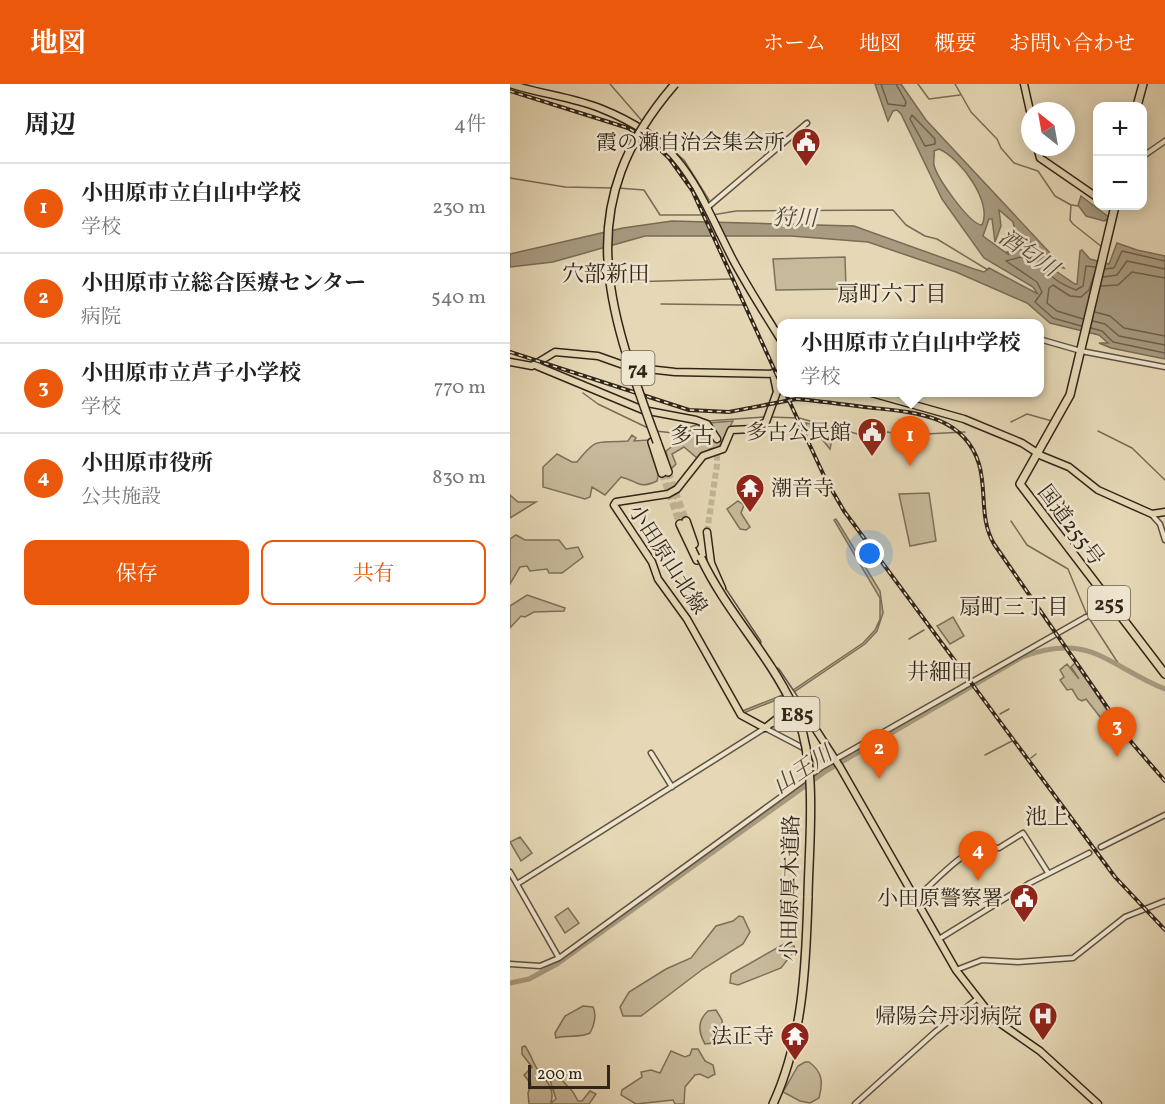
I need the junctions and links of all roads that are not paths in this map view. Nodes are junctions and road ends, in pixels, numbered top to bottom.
1 (510, 84) edge
2 (672, 84) edge
3 (1024, 84) edge
4 (1143, 84) edge
5 (1028, 102) edge
6 (1138, 102) edge
7 (807, 123) dead end
8 (1165, 141) edge
9 (1039, 156) edge
10 (1144, 156) edge
11 (1093, 195) edge
12 (709, 209) junction
13 (1114, 210) edge
14 (777, 332) edge
15 (1044, 340) edge
16 (1081, 351) junction
17 (510, 362) edge
18 (537, 366) dead end
19 (1165, 367) edge
20 (773, 373) junction
21 (777, 374) edge
22 (884, 397) edge
23 (717, 439) dead end
24 (1037, 454) junction
25 (665, 473) tunnel mouth
26 (1165, 512) edge
27 (1152, 514) junction
28 (683, 522) tunnel mouth
29 (707, 532) tunnel mouth
30 (1165, 540) edge
31 (722, 588) joint
32 (1112, 606) junction
33 (1165, 674) edge
34 (800, 704) junction
35 (765, 728) junction
36 (651, 753) dead end
37 (837, 762) junction
38 (822, 767) junction
39 (672, 787) junction
40 (1165, 815) edge
41 (1101, 847) tunnel mouth
42 (1089, 853) tunnel mouth
43 (1047, 871) dead end
44 (510, 872) edge
45 (517, 884) junction
46 (915, 899) junction
47 (1165, 901) edge
48 (938, 939) junction
49 (559, 958) junction
50 (510, 964) edge
51 (956, 970) junction
52 (978, 998) junction
53 (771, 1104) edge
54 (855, 1104) edge
55 (1098, 1104) edge

1 - 12 main road
2 - 25 highway, bridge
3 - 5 main road
4 - 6 highway
7 - 12 street
8 - 10 street
9 - 11 main road
12 - 14 main road
13 - 16 highway, 255
15 - 16 street
16 - 19 street
16 - 24 highway, 国道255号 / 255
17 - 20 main road, 74
18 - 23 main road, 74
20 - 21 main road, 74
20 - 35 main road, 小田原山北線
22 - 24 main road
24 - 27 main road
24 - 32 highway, 国道255号 / 255
26 - 27 main road
27 - 30 street
28 - 53 highway, 小田原厚木道路 / E85, bridge
29 - 31 main road
31 - 34 street
32 - 33 highway, 国道255号 / 255
32 - 37 street
34 - 35 main road
34 - 37 main road
35 - 38 street
35 - 39 street
36 - 39 street
37 - 38 street
37 - 46 main road
38 - 49 street
39 - 45 street
40 - 41 street
42 - 48 street
43 - 46 street
44 - 45 street
45 - 49 street
46 - 48 main road
47 - 51 street
48 - 51 main road
49 - 50 street
51 - 52 main road
52 - 54 street
52 - 55 main road

